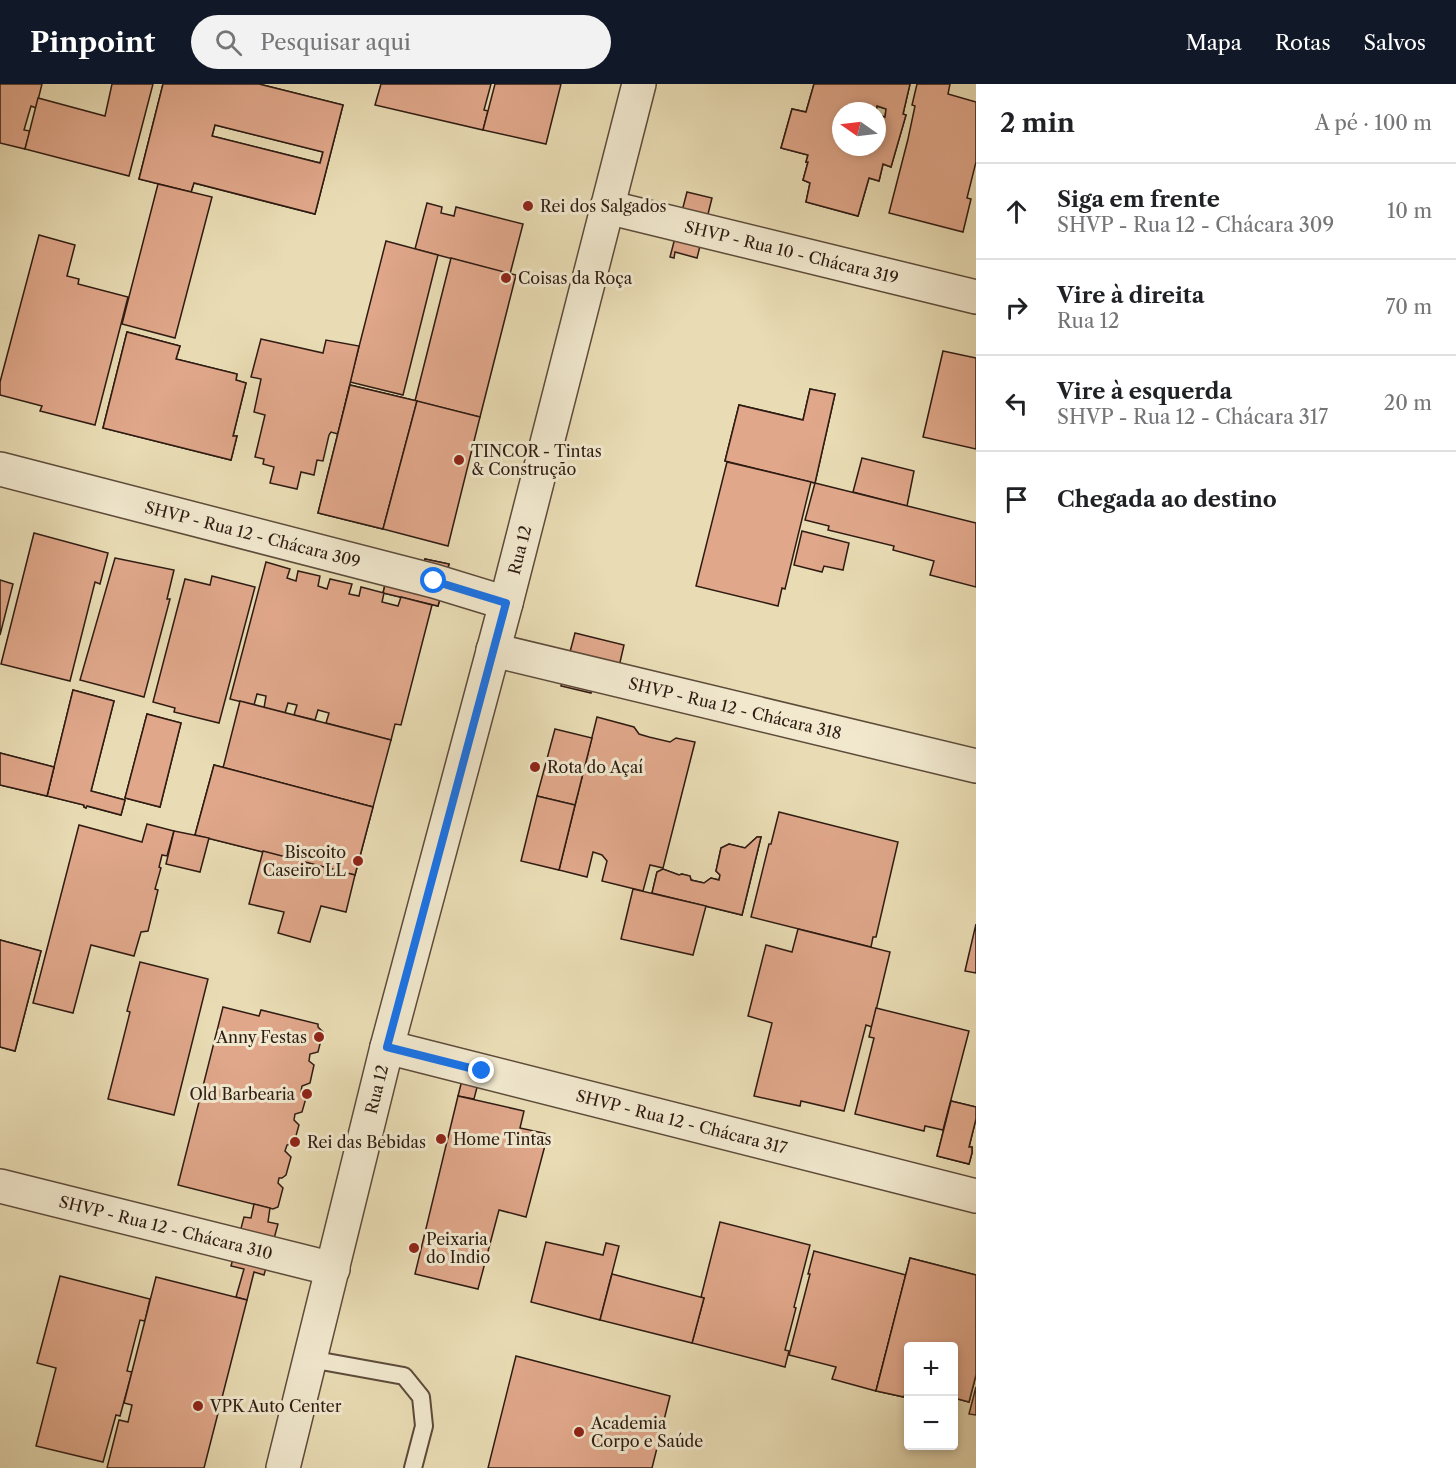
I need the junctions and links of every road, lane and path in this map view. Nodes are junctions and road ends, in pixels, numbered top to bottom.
1 (639, 84) edge
2 (607, 207) junction
3 (976, 297) edge
4 (0, 469) edge
5 (506, 603) junction
6 (493, 650) junction
7 (976, 766) edge
8 (387, 1047) junction
9 (0, 1186) edge
10 (976, 1196) edge
11 (333, 1269) junction
12 (310, 1359) junction
13 (283, 1468) edge
14 (414, 1468) edge

1 - 2 street, Rua 12
2 - 3 street, SHVP - Rua 10 - Chácara 319
2 - 5 street, Rua 12
4 - 5 street, SHVP - Rua 12 - Chácara 309
5 - 6 street, Rua 12
6 - 7 street, SHVP - Rua 12 - Chácara 318
6 - 8 street, Rua 12
8 - 10 street, SHVP - Rua 12 - Chácara 317
8 - 11 street, Rua 12
9 - 11 street, SHVP - Rua 12 - Chácara 310
11 - 12 street, Rua 12
12 - 13 street, Rua 12
12 - 14 lane

